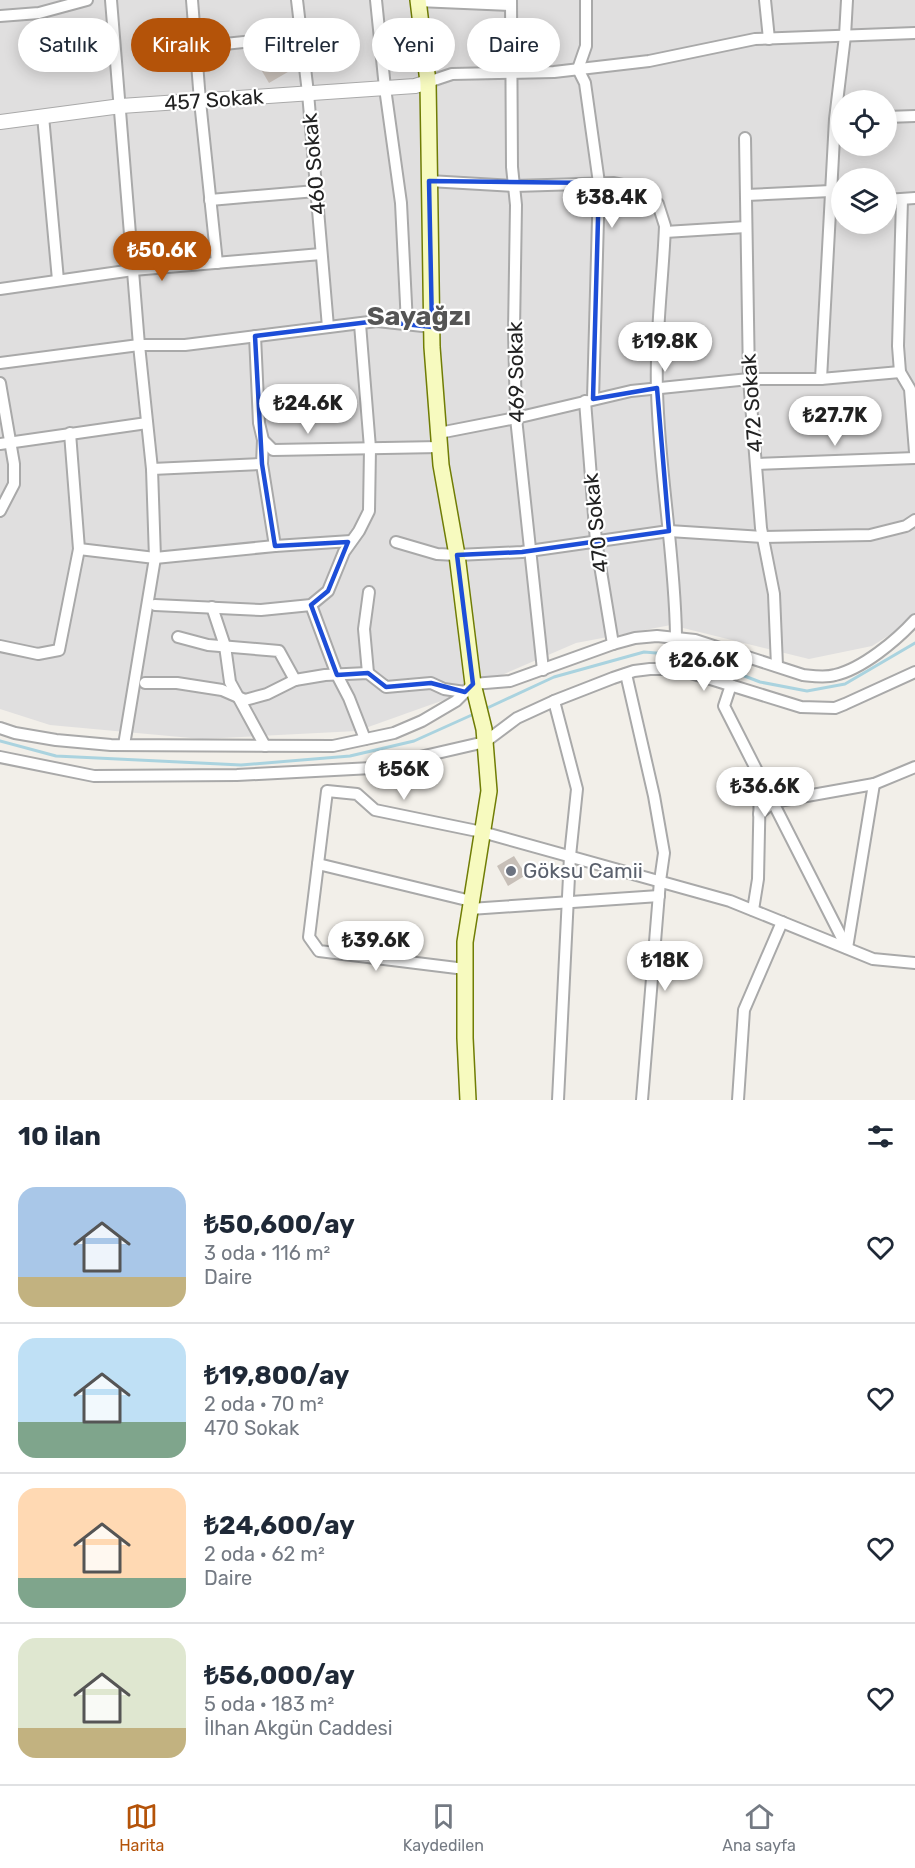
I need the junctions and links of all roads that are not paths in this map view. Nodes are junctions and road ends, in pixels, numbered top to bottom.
1 (87, 0) edge
2 (111, 0) edge
3 (192, 0) edge
4 (297, 0) edge
5 (376, 0) edge
6 (586, 0) edge
7 (765, 0) edge
8 (847, 0) edge
9 (418, 1) edge
10 (511, 2) edge
11 (0, 16) edge
12 (193, 18) edge
13 (299, 18) edge
14 (915, 33) edge
15 (845, 36) junction
16 (770, 39) junction
17 (578, 69) junction
18 (197, 72) edge
19 (305, 72) edge
20 (512, 73) junction
21 (428, 82) junction
22 (385, 88) junction
23 (840, 90) edge
24 (308, 93) junction
25 (200, 101) junction
26 (121, 106) junction
27 (43, 116) junction
28 (915, 116) edge
29 (897, 117) edge
30 (0, 122) edge
31 (745, 138) dead end
32 (429, 181) junction
33 (599, 183) junction
34 (514, 186) junction
35 (316, 191) junction
36 (831, 191) edge
37 (746, 195) junction
38 (915, 198) edge
39 (897, 199) edge
40 (902, 199) junction
41 (210, 200) junction
42 (746, 227) junction
43 (664, 232) junction
44 (833, 234) edge
45 (321, 254) junction
46 (217, 263) junction
47 (133, 270) junction
48 (58, 280) junction
49 (0, 289) edge
50 (360, 324) junction
51 (407, 324) junction
52 (328, 327) junction
53 (432, 327) junction
54 (255, 336) junction
55 (139, 345) junction
56 (0, 363) edge
57 (900, 372) junction
58 (749, 379) junction
59 (821, 379) junction
60 (0, 383) edge
61 (657, 388) junction
62 (589, 400) junction
63 (516, 418) junction
64 (147, 423) junction
65 (70, 433) junction
66 (263, 440) junction
67 (439, 440) junction
68 (5, 443) edge
69 (369, 448) junction
70 (915, 452) edge
71 (915, 458) edge
72 (262, 464) junction
73 (756, 464) junction
74 (152, 469) junction
75 (0, 511) edge
76 (915, 520) edge
77 (669, 531) junction
78 (763, 537) junction
79 (351, 541) junction
80 (396, 542) dead end
81 (596, 542) junction
82 (275, 546) junction
83 (79, 549) junction
84 (529, 551) junction
85 (457, 555) junction
86 (155, 558) junction
87 (369, 592) dead end
88 (155, 605) dead end
89 (311, 605) junction
90 (212, 607) junction
91 (915, 620) edge
92 (676, 636) junction
93 (178, 637) dead end
94 (613, 645) junction
95 (0, 646) edge
96 (225, 646) junction
97 (777, 666) junction
98 (543, 670) junction
99 (915, 672) edge
100 (368, 673) junction
101 (626, 674) junction
102 (337, 675) junction
103 (295, 680) junction
104 (145, 683) dead end
105 (730, 685) junction
106 (471, 690) junction
107 (237, 697) junction
108 (554, 702) junction
109 (0, 728) edge
110 (484, 735) junction
111 (365, 739) junction
112 (124, 745) junction
113 (265, 746) junction
114 (0, 757) edge
115 (915, 767) edge
116 (760, 778) junction
117 (874, 784) junction
118 (773, 802) junction
119 (759, 814) junction
120 (482, 832) junction
121 (570, 856) junction
122 (318, 864) junction
123 (660, 881) junction
124 (659, 896) junction
125 (567, 902) junction
126 (470, 905) junction
127 (753, 910) junction
128 (783, 922) junction
129 (847, 948) junction
130 (915, 963) edge
131 (465, 969) junction
132 (468, 1100) edge
133 (558, 1100) edge
134 (642, 1100) edge
135 (738, 1100) edge

1 - 11 street
2 - 26 street
3 - 12 street
4 - 13 street, 460 Sokak
5 - 22 street
6 - 17 street
7 - 16 street
8 - 15 street
9 - 10 street
9 - 21 main road
10 - 20 street, 469 Sokak
14 - 15 street
15 - 16 street
15 - 23 street
16 - 17 street
17 - 20 street
17 - 33 street, 470 Sokak
18 - 25 street
19 - 24 street, 460 Sokak
20 - 21 street
20 - 34 street, 469 Sokak
21 - 22 street, 457 Sokak
21 - 32 main road
22 - 24 street, 457 Sokak
22 - 51 street
24 - 25 street, 457 Sokak
24 - 35 street, 460 Sokak
25 - 26 street, 457 Sokak
25 - 41 street
26 - 27 street, 457 Sokak
26 - 47 street
27 - 30 street, 457 Sokak
27 - 48 street
28 - 29 street
31 - 37 street, 472 Sokak
32 - 34 street
32 - 53 main road
33 - 34 street
33 - 43 street
33 - 62 street, 470 Sokak
34 - 63 street, 469 Sokak
35 - 41 street
35 - 45 street, 460 Sokak
36 - 37 street
37 - 42 street, 472 Sokak
38 - 40 street
39 - 40 street
40 - 57 street
41 - 46 street
42 - 43 street
42 - 58 street, 472 Sokak
43 - 61 street
44 - 59 street
45 - 46 street
45 - 52 street, 460 Sokak
46 - 47 street
47 - 48 street
47 - 55 street
48 - 49 street
50 - 51 street
50 - 52 street
50 - 69 street
51 - 53 street
52 - 54 street
53 - 67 main road
54 - 55 street
54 - 66 street
55 - 56 street
55 - 64 street
57 - 59 street
57 - 70 street
58 - 59 street
58 - 61 street
58 - 73 street, 472 Sokak
60 - 68 street
61 - 62 street
61 - 77 street
62 - 63 street
62 - 81 street, 470 Sokak
63 - 67 street
63 - 84 street, 469 Sokak
64 - 65 street
64 - 74 street
65 - 68 street
65 - 83 street
66 - 69 street
66 - 72 street
67 - 69 street
67 - 85 main road
68 - 75 street
69 - 79 street
71 - 73 street
72 - 74 street
72 - 82 street
73 - 78 street, 472 Sokak
74 - 86 street
76 - 78 street
77 - 78 street
77 - 81 street
77 - 92 street
78 - 97 street, 472 Sokak
79 - 82 street
79 - 89 street
80 - 85 street
81 - 84 street
81 - 94 street, 470 Sokak
82 - 86 street
83 - 86 street
83 - 95 street
84 - 85 street
84 - 98 street, 469 Sokak
85 - 106 main road
86 - 112 street
87 - 100 street
88 - 90 street
89 - 90 street
89 - 102 street
90 - 96 street
91 - 97 street
92 - 94 street
92 - 97 street
93 - 96 street
94 - 98 street
96 - 103 street
96 - 107 street
98 - 106 street
99 - 105 street
100 - 102 street
100 - 106 street
101 - 105 street
101 - 108 street
101 - 123 street
102 - 103 street
102 - 111 street
103 - 107 street
104 - 107 street
105 - 116 street
106 - 110 main road
106 - 111 street
107 - 113 street
108 - 110 street
108 - 121 street
109 - 112 street
110 - 114 street
110 - 120 main road
111 - 113 street
112 - 113 street
115 - 117 street
116 - 118 street
116 - 119 street
117 - 118 street
117 - 129 street
118 - 119 street
118 - 129 street
119 - 127 street
120 - 121 street
120 - 122 street
120 - 126 main road
121 - 123 street
121 - 125 street
122 - 126 street
122 - 131 street
123 - 124 street
123 - 127 street
124 - 125 street
124 - 134 street
125 - 126 street
125 - 133 street
126 - 131 main road
127 - 128 street
128 - 129 street
128 - 135 street
129 - 130 street
131 - 132 main road

